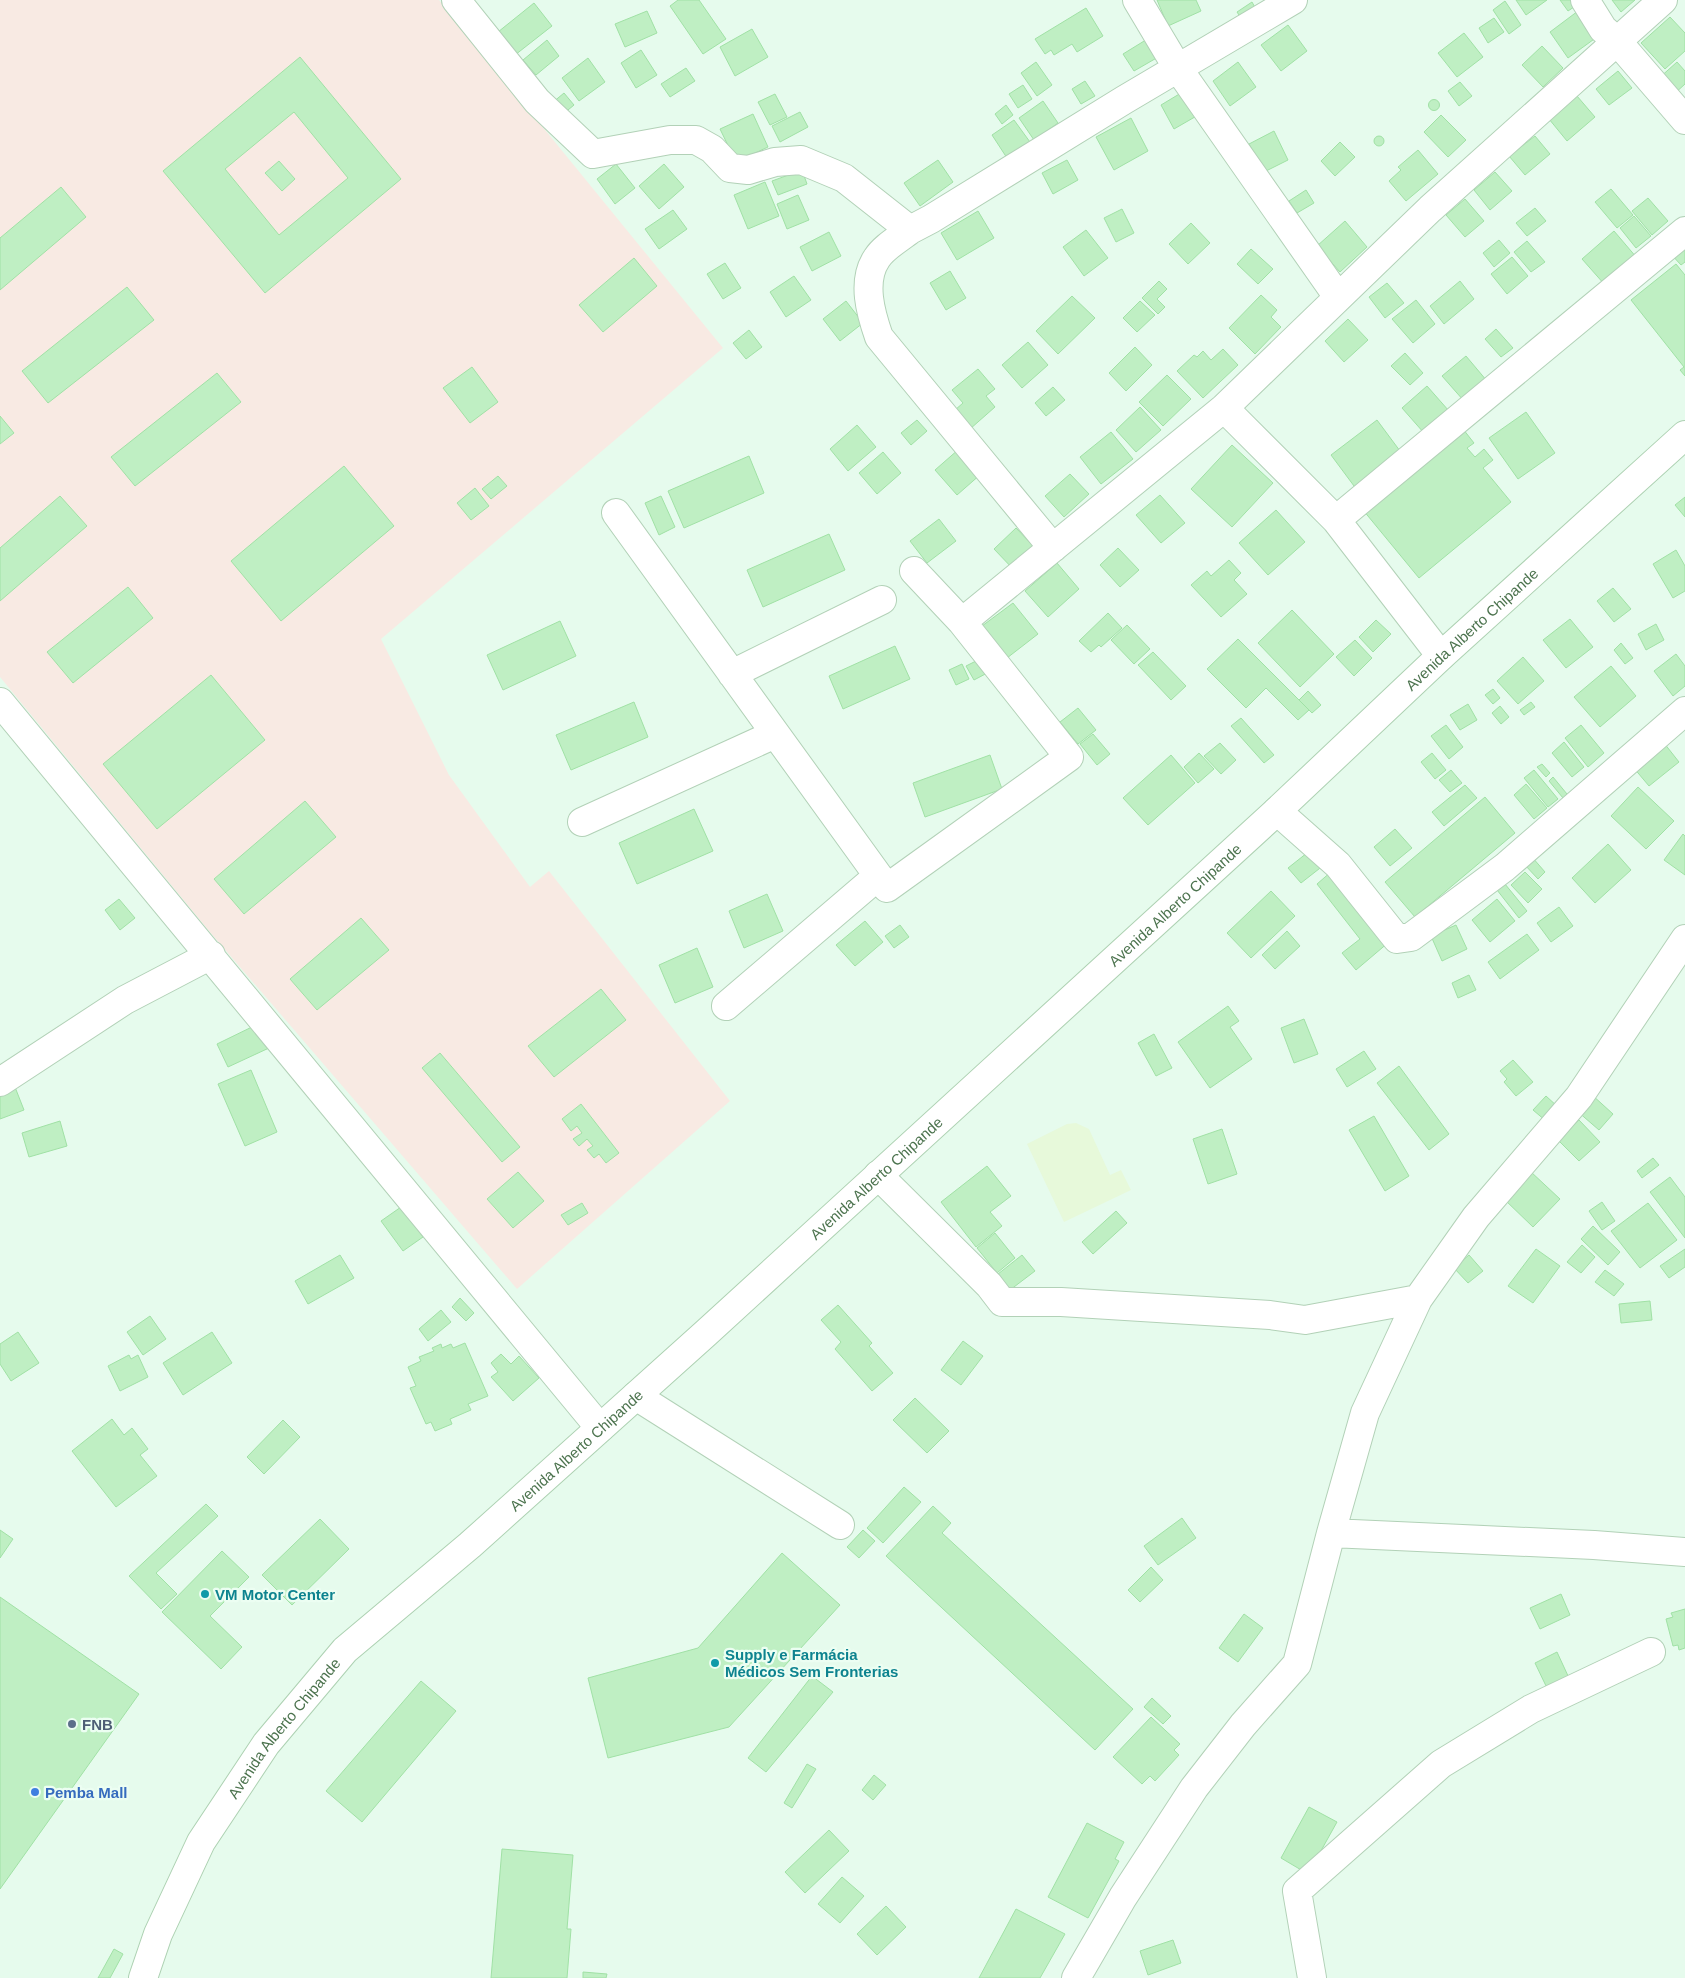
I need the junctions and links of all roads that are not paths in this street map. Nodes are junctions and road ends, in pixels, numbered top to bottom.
1 (456, 0) edge
2 (1138, 0) edge
3 (1293, 0) edge
4 (1585, 0) edge
5 (1663, 0) edge
6 (1617, 41) junction
7 (1177, 68) junction
8 (1685, 120) edge
9 (910, 230) junction
10 (1685, 231) edge
11 (1338, 297) junction
12 (1224, 408) junction
13 (1685, 435) edge
14 (616, 513) dead end
15 (1336, 520) junction
16 (1053, 548) junction
17 (914, 571) dead end
18 (882, 600) dead end
19 (962, 622) junction
20 (1441, 656) junction
21 (732, 674) junction
22 (0, 702) edge
23 (1685, 711) edge
24 (775, 734) junction
25 (1277, 811) junction
26 (582, 822) dead end
27 (878, 876) junction
28 (1685, 939) edge
29 (211, 955) junction
30 (726, 1006) dead end
31 (0, 1082) edge
32 (878, 1175) junction
33 (1418, 1299) junction
34 (636, 1396) junction
35 (600, 1428) junction
36 (840, 1525) dead end
37 (1330, 1533) junction
38 (1685, 1552) edge
39 (1650, 1652) dead end
40 (143, 1978) edge
41 (1076, 1978) edge
42 (1312, 1978) edge

1 - 9 street
2 - 7 street
3 - 7 street
4 - 6 street
5 - 6 street
6 - 8 street
6 - 11 street
7 - 9 street
7 - 11 street
9 - 16 street
10 - 15 street
11 - 12 street
12 - 15 street
12 - 16 street
13 - 20 street, Avenida Alberto Chipande
14 - 21 street
15 - 20 street
16 - 19 street
17 - 19 street
18 - 21 street
19 - 27 street
20 - 25 street, Avenida Alberto Chipande
21 - 24 street
22 - 29 street
23 - 25 street
24 - 26 street
24 - 27 street
25 - 32 street, Avenida Alberto Chipande
27 - 30 street
28 - 33 street
29 - 31 street
29 - 35 street
32 - 33 street
32 - 34 street, Avenida Alberto Chipande
33 - 37 street
34 - 35 street, Avenida Alberto Chipande
34 - 36 street
35 - 40 street, Avenida Alberto Chipande
37 - 38 street
37 - 41 street
39 - 42 street

